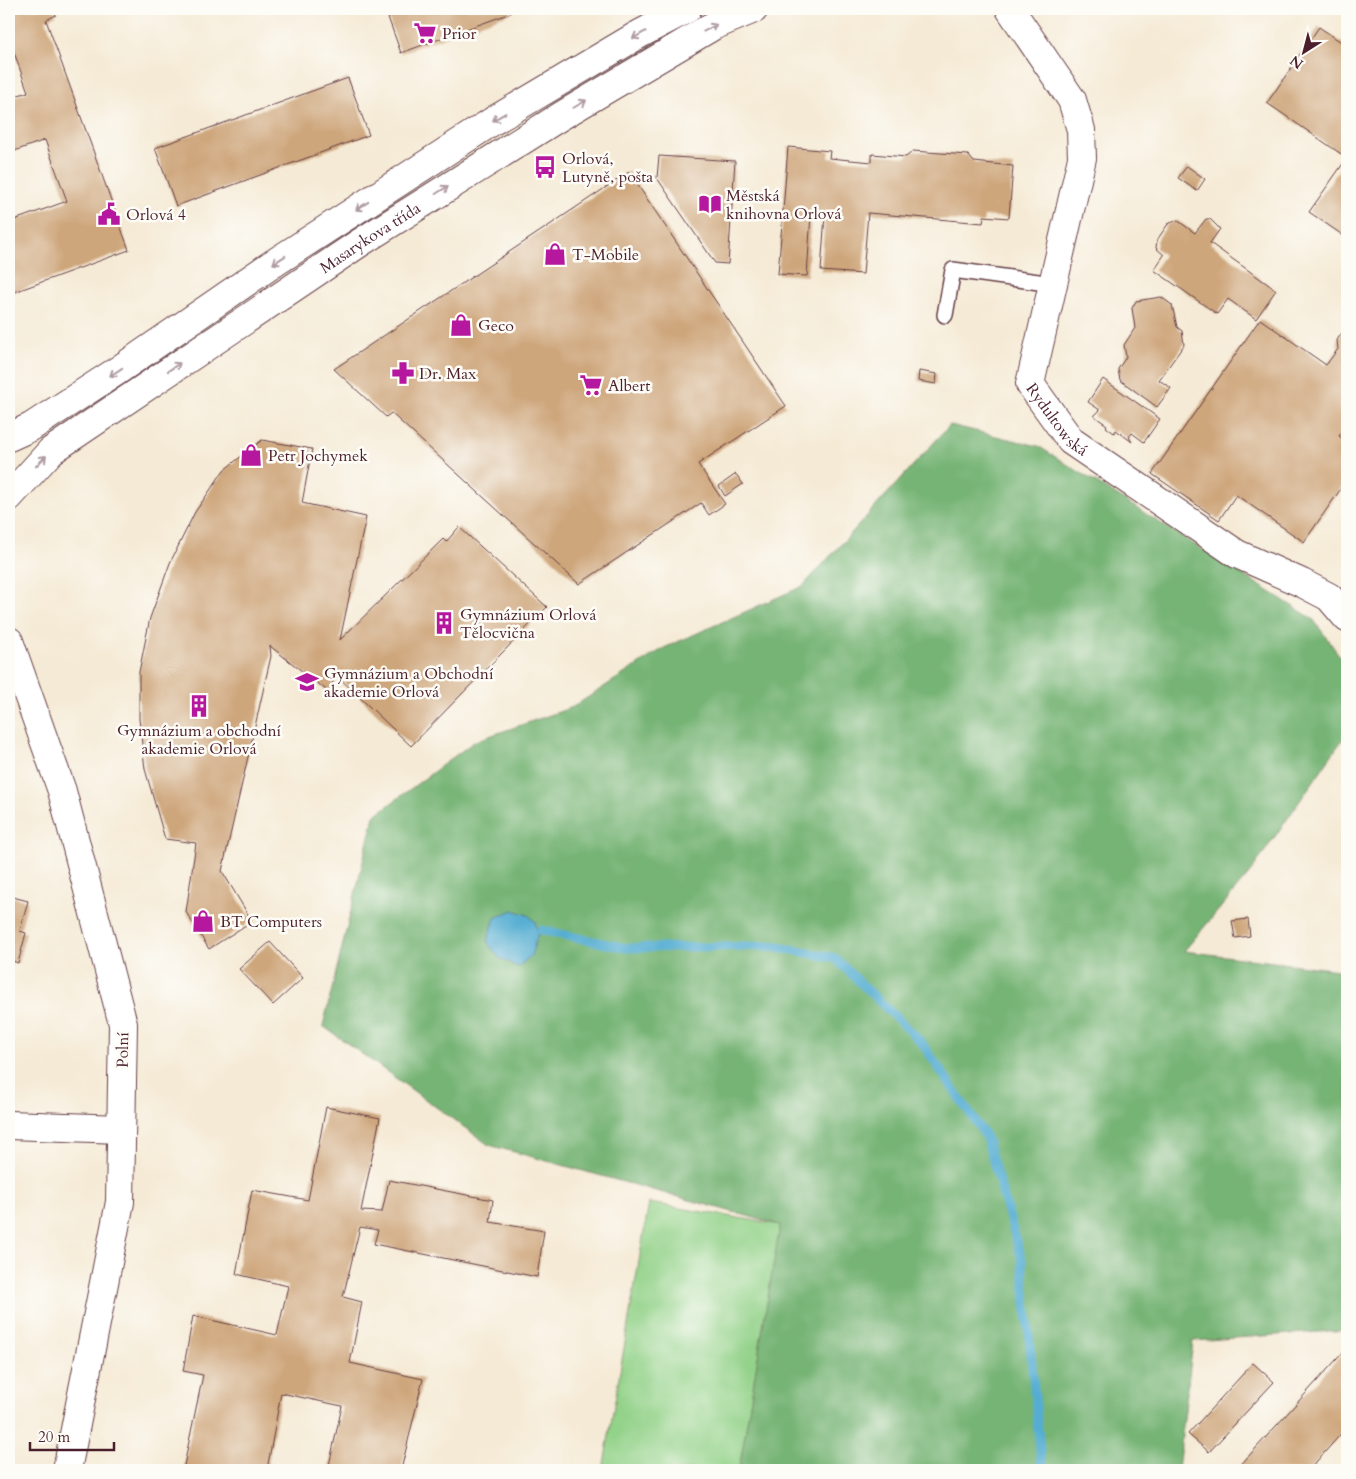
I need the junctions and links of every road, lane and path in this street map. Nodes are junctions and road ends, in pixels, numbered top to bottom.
1 (686, 9) edge
2 (754, 9) edge
3 (1010, 9) edge
4 (1053, 284) junction
5 (945, 315) dead end
6 (9, 437) edge
7 (9, 497) edge
8 (1347, 618) edge
9 (9, 641) edge
10 (9, 1125) edge
11 (121, 1130) junction
12 (67, 1470) edge

1 -> 6 street, Masarykova třída
7 -> 2 street, Masarykova třída
3 - 4 street, Rydultowská
4 - 5 lane
4 - 8 street, Rydultowská
9 - 11 street, Polní
10 - 11 street
11 - 12 street, Polní

